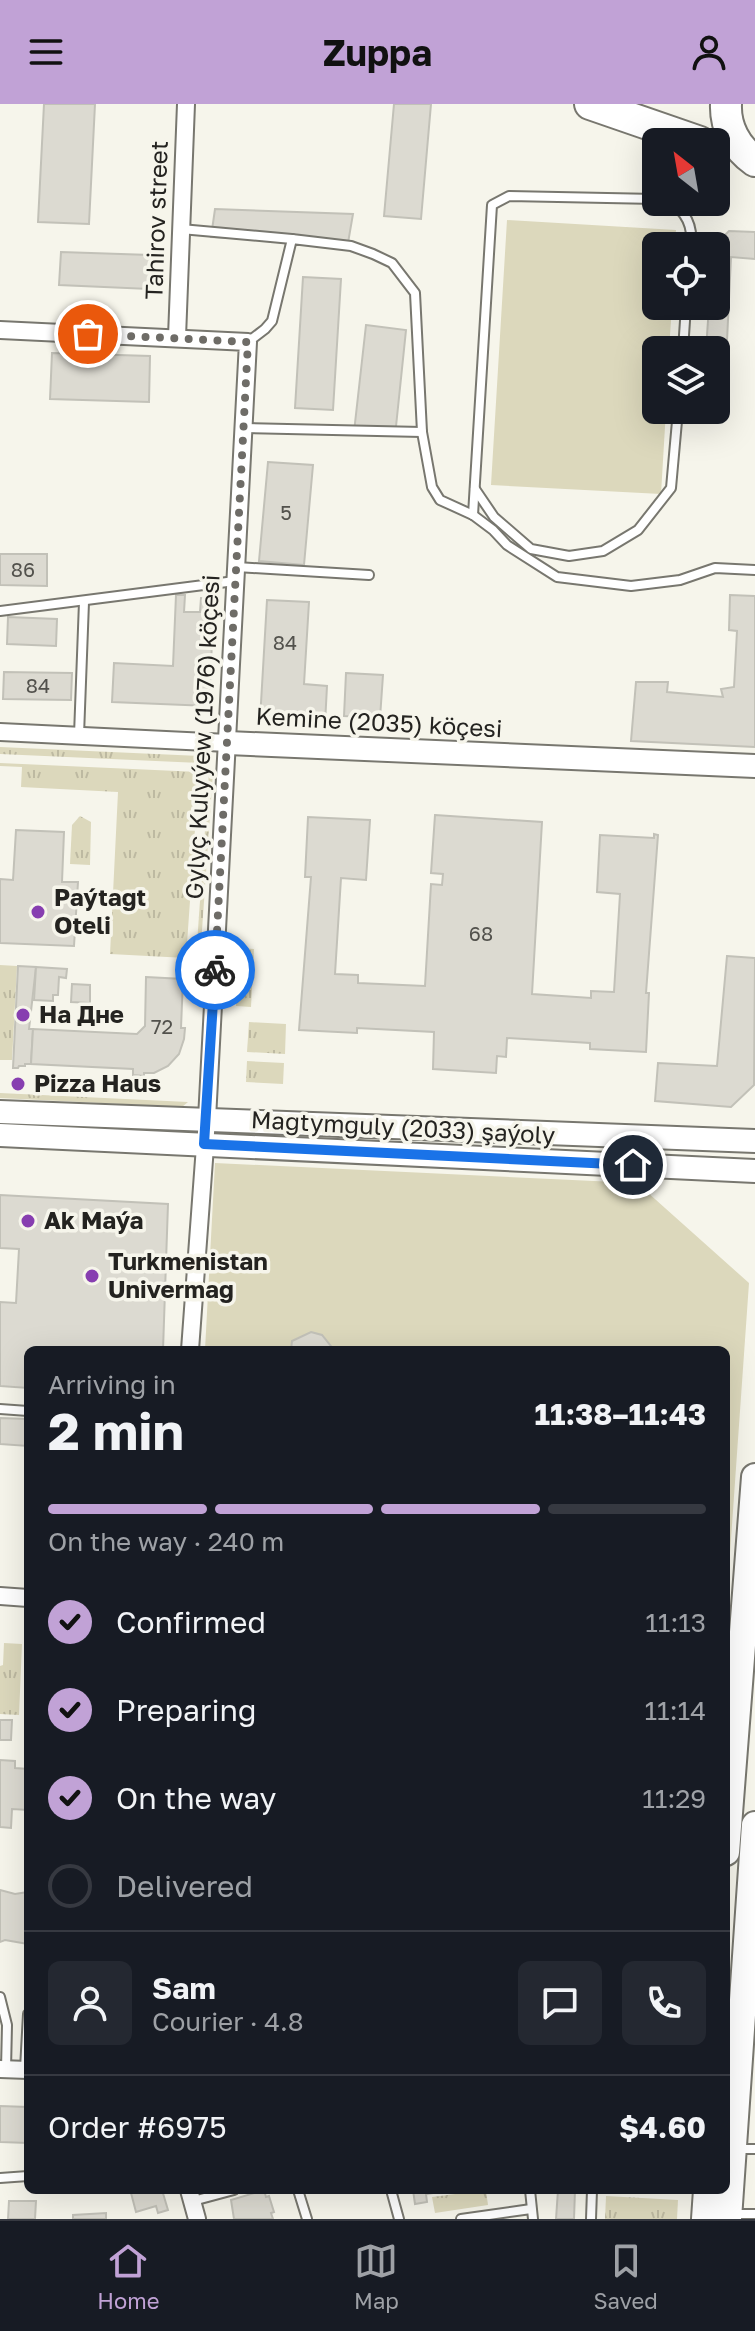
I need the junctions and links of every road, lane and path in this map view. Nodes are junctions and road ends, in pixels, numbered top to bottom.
1 (186, 104) edge
2 (590, 104) edge
3 (726, 104) edge
4 (659, 128) edge
5 (730, 153) edge
6 (755, 161) edge
7 (642, 199) edge
8 (181, 229) junction
9 (292, 239) junction
10 (0, 330) edge
11 (177, 337) junction
12 (248, 342) junction
13 (677, 424) edge
14 (243, 428) junction
15 (422, 432) junction
16 (474, 488) junction
17 (473, 515) junction
18 (755, 570) edge
19 (235, 574) junction
20 (369, 575) dead end
21 (84, 602) junction
22 (0, 611) edge
23 (0, 732) edge
24 (79, 736) junction
25 (228, 743) junction
26 (755, 766) edge
27 (0, 1112) edge
28 (207, 1119) junction
29 (0, 1135) edge
30 (755, 1141) edge
31 (204, 1144) junction
32 (755, 1171) edge
33 (190, 1346) edge
34 (0, 1409) edge
35 (24, 1411) edge
36 (755, 1477) edge
37 (0, 1596) edge
38 (24, 1598) edge
39 (730, 1800) edge
40 (755, 1825) edge
41 (0, 1997) edge
42 (741, 1997) edge
43 (3, 2069) edge
44 (24, 2070) edge
45 (743, 2149) edge
46 (24, 2176) edge
47 (0, 2178) edge
48 (730, 2187) edge
49 (299, 2194) edge
50 (392, 2194) edge
51 (530, 2194) edge
52 (592, 2194) edge
53 (709, 2194) edge
54 (728, 2194) edge
55 (190, 2195) edge
56 (532, 2214) edge
57 (755, 2214) edge
58 (720, 2217) edge
59 (197, 2219) edge
60 (307, 2219) edge
61 (399, 2219) edge
62 (461, 2219) edge
63 (591, 2219) edge

1 - 8 street, Tahirov street
2 - 4 highway
3 - 6 highway
5 - 6 highway
7 - 16 lane
8 - 9 lane
8 - 11 street, Tahirov street
9 - 12 lane
9 - 15 lane
10 - 11 street
11 - 12 street
12 - 14 street, Gylyç Kulyýew (1976) köçesi
13 - 16 lane
14 - 15 lane
14 - 19 street, Gylyç Kulyýew (1976) köçesi
15 - 17 lane
16 - 17 lane
17 - 18 lane
19 - 20 lane
19 - 21 lane
19 - 25 street, Gylyç Kulyýew (1976) köçesi
21 - 22 lane
21 - 24 lane
23 - 24 street, Kemine (2035) köçesi
24 - 25 street, Kemine (2035) köçesi
25 - 26 main road, Kemine (2035) köçesi
25 - 28 street, Gylyç Kulyýew (1976) köçesi
27 - 28 main road, Magtymguly (2033) şaýoly
28 - 30 main road, Magtymguly (2033) şaýoly
28 - 31 street, Gylyç Kulyýew (1976) köçesi
29 - 31 main road, Magtymguly (2033) şaýoly
31 - 32 main road, Magtymguly (2033) şaýoly
31 - 33 street, Gylyç Kulyýew (1976) köçesi
34 - 35 lane
36 - 39 main road
37 - 38 street
40 - 42 main road
41 - 43 lane
42 - 45 main road
43 - 44 street
45 - 48 main road
46 - 47 lane
49 - 60 lane
50 - 61 lane
51 - 56 lane
52 - 63 lane
53 - 58 main road
54 - 58 main road
55 - 59 street
56 - 62 lane
57 - 58 lane

